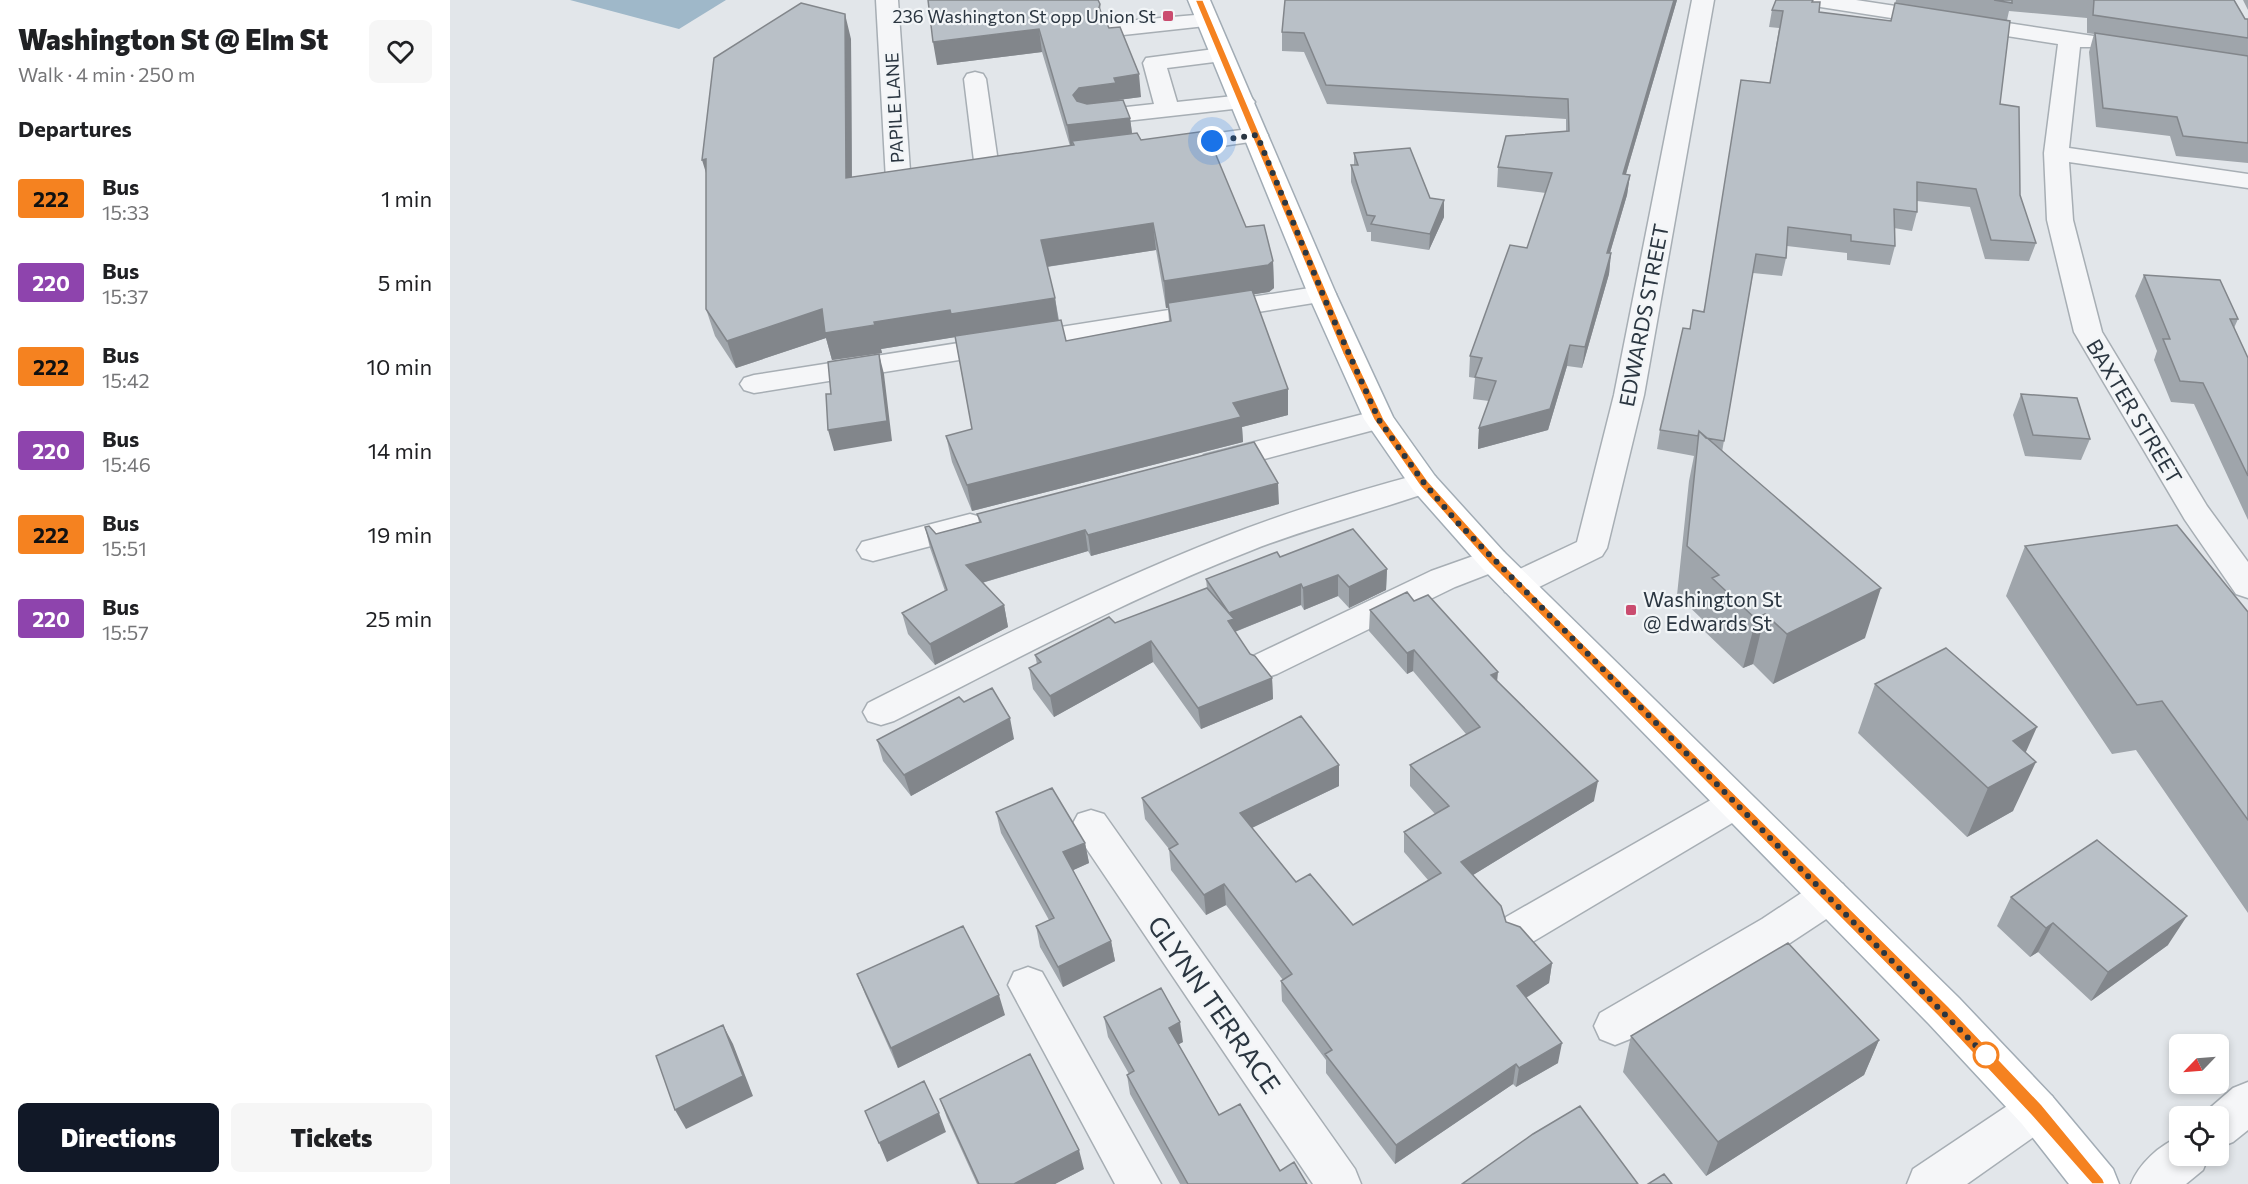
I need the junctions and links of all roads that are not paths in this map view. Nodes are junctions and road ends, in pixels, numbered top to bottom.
1 (887, 0) edge
2 (1703, 0) edge
3 (1814, 0) edge
4 (1203, 10) edge
5 (1114, 29) edge
6 (2070, 39) junction
7 (2114, 46) edge
8 (1222, 56) junction
9 (975, 80) dead end
10 (1243, 102) junction
11 (1167, 109) junction
12 (1090, 118) edge
13 (1257, 135) junction
14 (1139, 150) edge
15 (2056, 153) junction
16 (2248, 180) edge
17 (1322, 294) junction
18 (753, 384) dead end
19 (1379, 420) junction
20 (1183, 470) edge
21 (1424, 483) junction
22 (999, 518) edge
23 (873, 550) dead end
24 (1493, 560) junction
25 (1517, 584) junction
26 (2248, 586) edge
27 (1265, 665) edge
28 (881, 712) dead end
29 (1736, 803) junction
30 (1091, 825) dead end
31 (1829, 896) junction
32 (1520, 929) edge
33 (1029, 985) dead end
34 (1615, 1026) dead end
35 (2248, 1102) edge
36 (2037, 1110) junction
37 (2229, 1118) edge
38 (2174, 1166) edge
39 (1139, 1184) edge
40 (1339, 1184) edge
41 (1929, 1184) edge
42 (2097, 1184) edge
43 (2153, 1184) edge

1 - 9 street, PAPILE LANE
2 - 25 street, EDWARDS STREET
3 - 6 street
4 - 5 street
4 - 8 main road
6 - 7 street
6 - 15 street, BAXTER STREET
8 - 10 main road
8 - 11 street
10 - 11 street
10 - 13 main road
11 - 12 street
13 - 14 street
13 - 17 main road
15 - 16 street
15 - 26 street, BAXTER STREET
17 - 18 street
17 - 19 main road
19 - 20 street
19 - 21 main road
21 - 24 main road
21 - 28 street
22 - 23 street
24 - 25 main road
24 - 27 street
25 - 29 main road
29 - 31 main road
29 - 32 street
30 - 40 street, GLYNN TERRACE
31 - 34 street
31 - 36 main road
33 - 39 street
35 - 37 street
36 - 41 street
36 - 42 main road
38 - 43 street

